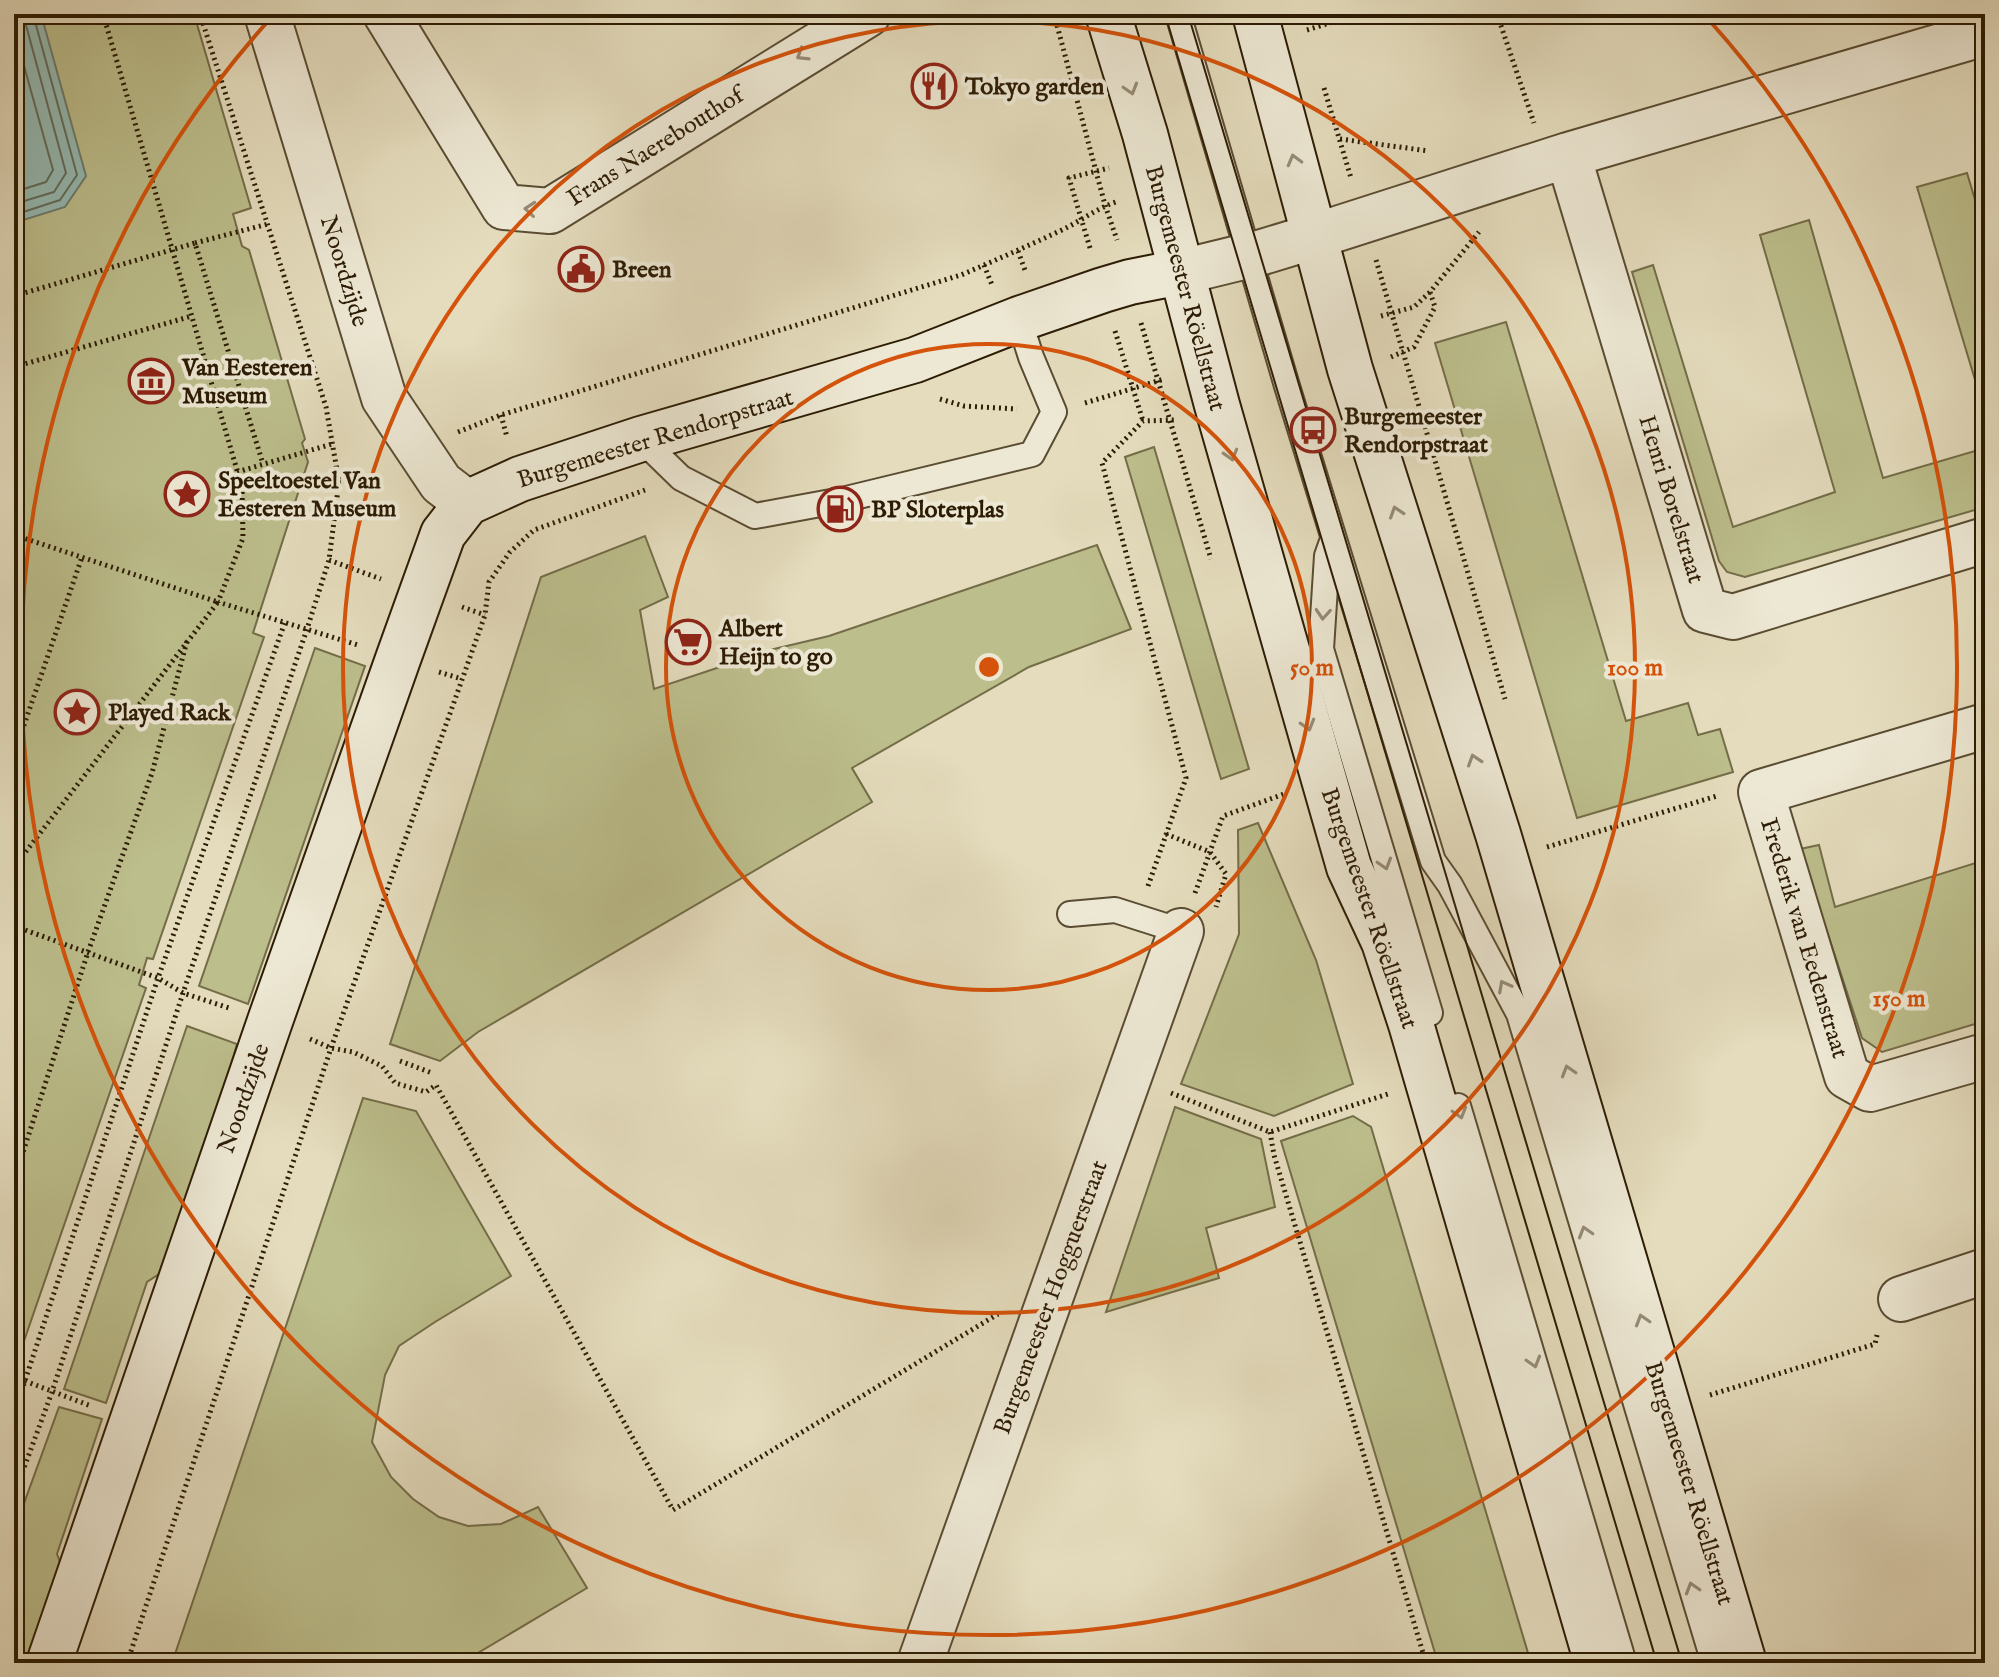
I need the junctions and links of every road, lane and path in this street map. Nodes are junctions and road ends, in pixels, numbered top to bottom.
1 (103, 14) edge
2 (200, 14) edge
3 (267, 14) edge
4 (386, 14) edge
5 (868, 14) edge
6 (1054, 14) edge
7 (1108, 14) edge
8 (1178, 14) edge
9 (1255, 14) edge
10 (1359, 14) edge
11 (1497, 14) edge
12 (1304, 22) dead end
13 (1307, 30) junction
14 (1985, 33) edge
15 (1311, 44) dead end
16 (1323, 84) dead end
17 (1557, 158) junction
18 (1097, 171) dead end
19 (1082, 220) dead end
20 (1363, 221) junction
21 (1486, 223) dead end
22 (268, 224) junction
23 (1315, 236) junction
24 (195, 243) junction
25 (171, 249) junction
26 (1249, 256) junction
27 (1181, 272) junction
28 (1430, 292) junction
29 (14, 296) edge
30 (1392, 313) dead end
31 (192, 316) junction
32 (1019, 319) junction
33 (1403, 353) dead end
34 (14, 367) edge
35 (1132, 389) dead end
36 (937, 398) dead end
37 (1054, 412) junction
38 (1143, 421) dead end
39 (641, 439) junction
40 (332, 444) junction
41 (424, 459) junction
42 (263, 464) junction
43 (237, 472) junction
44 (681, 478) junction
45 (339, 482) junction
46 (455, 519) junction
47 (14, 535) edge
48 (1334, 537) junction
49 (1985, 540) edge
50 (82, 557) junction
51 (218, 602) junction
52 (187, 641) junction
53 (1985, 726) edge
54 (14, 754) edge
55 (1761, 792) junction
56 (1286, 793) dead end
57 (1543, 848) dead end
58 (14, 867) edge
59 (1070, 914) dead end
60 (1138, 917) junction
61 (14, 926) edge
62 (1181, 931) junction
63 (88, 952) junction
64 (158, 978) junction
65 (183, 993) junction
66 (331, 1048) junction
67 (1985, 1056) edge
68 (400, 1061) dead end
69 (432, 1073) dead end
70 (1162, 1090) dead end
71 (1397, 1091) dead end
72 (1270, 1132) junction
73 (14, 1180) edge
74 (1985, 1271) edge
75 (1901, 1299) joint
76 (1006, 1309) dead end
77 (25, 1381) junction
78 (52, 1392) junction
79 (1697, 1399) dead end
80 (95, 1408) dead end
81 (14, 1414) edge
82 (14, 1495) edge
83 (49, 1663) edge
84 (127, 1663) edge
85 (920, 1663) edge
86 (1426, 1663) edge
87 (1597, 1663) edge
88 (1624, 1663) edge
89 (1714, 1663) edge
90 (1744, 1663) edge

1 - 25 path
2 - 22 path
3 - 41 main road, Noordzijde
5 -> 4 main road, Frans Naerebouthof
6 - 18 path
7 -> 27 main road, Burgemeester Röellstraat
8 - 26 lane, Burgemeester Röellstraat
23 -> 9 main road, Burgemeester Röellstraat
10 - 13 path
11 - 17 path
12 - 13 path
13 - 15 path
14 - 17 main road, Burgemeester Rendorpstraat
16 - 20 path
17 - 20 main road, Burgemeester Rendorpstraat
17 - 49 main road, Henri Borelstraat
19 - 41 path
20 - 23 main road, Burgemeester Rendorpstraat
21 - 28 path
22 - 24 path
22 - 40 path
23 - 26 main road, Burgemeester Rendorpstraat
90 -> 23 main road, Burgemeester Röellstraat
24 - 25 path
24 - 42 path
25 - 29 path
25 - 31 path
26 - 27 main road, Burgemeester Rendorpstraat
26 - 48 lane, Burgemeester Röellstraat
27 - 32 main road, Burgemeester Rendorpstraat
27 -> 87 main road, Burgemeester Röellstraat
28 - 30 path
28 - 33 path
31 - 34 path
31 - 43 path
32 - 37 lane
32 - 39 main road, Burgemeester Rendorpstraat
35 - 37 path
36 - 37 path
37 - 44 lane
38 - 60 path
39 - 44 lane
39 - 46 main road, Burgemeester Rendorpstraat
40 - 42 path
40 - 45 path
41 - 45 path
41 - 46 main road, Noordzijde
42 - 43 path
43 - 51 path
44 - 66 path
45 - 65 path
46 - 83 main road, Noordzijde
47 - 50 path
48 -> 88 lane, Burgemeester Röellstraat
89 -> 48 lane, Burgemeester Röellstraat
50 - 51 path
50 - 54 path
51 - 52 path
51 - 64 path
52 - 58 path
52 - 63 path
53 - 55 main road, Frederik van Eedenstraat
55 - 57 path
55 - 67 main road, Frederik van Eedenstraat
56 - 62 path
59 - 60 lane
60 - 62 lane
61 - 63 path
62 - 85 main road, Burgemeester Hogguerstraat
63 - 64 path
63 - 73 path
64 - 65 path
64 - 77 path
65 - 78 path
66 - 76 path
66 - 84 path
68 - 69 path
70 - 72 path
71 - 72 path
72 - 86 path
74 - 75 main road
75 - 79 path
77 - 78 path
77 - 81 path
78 - 80 path
78 - 82 path

